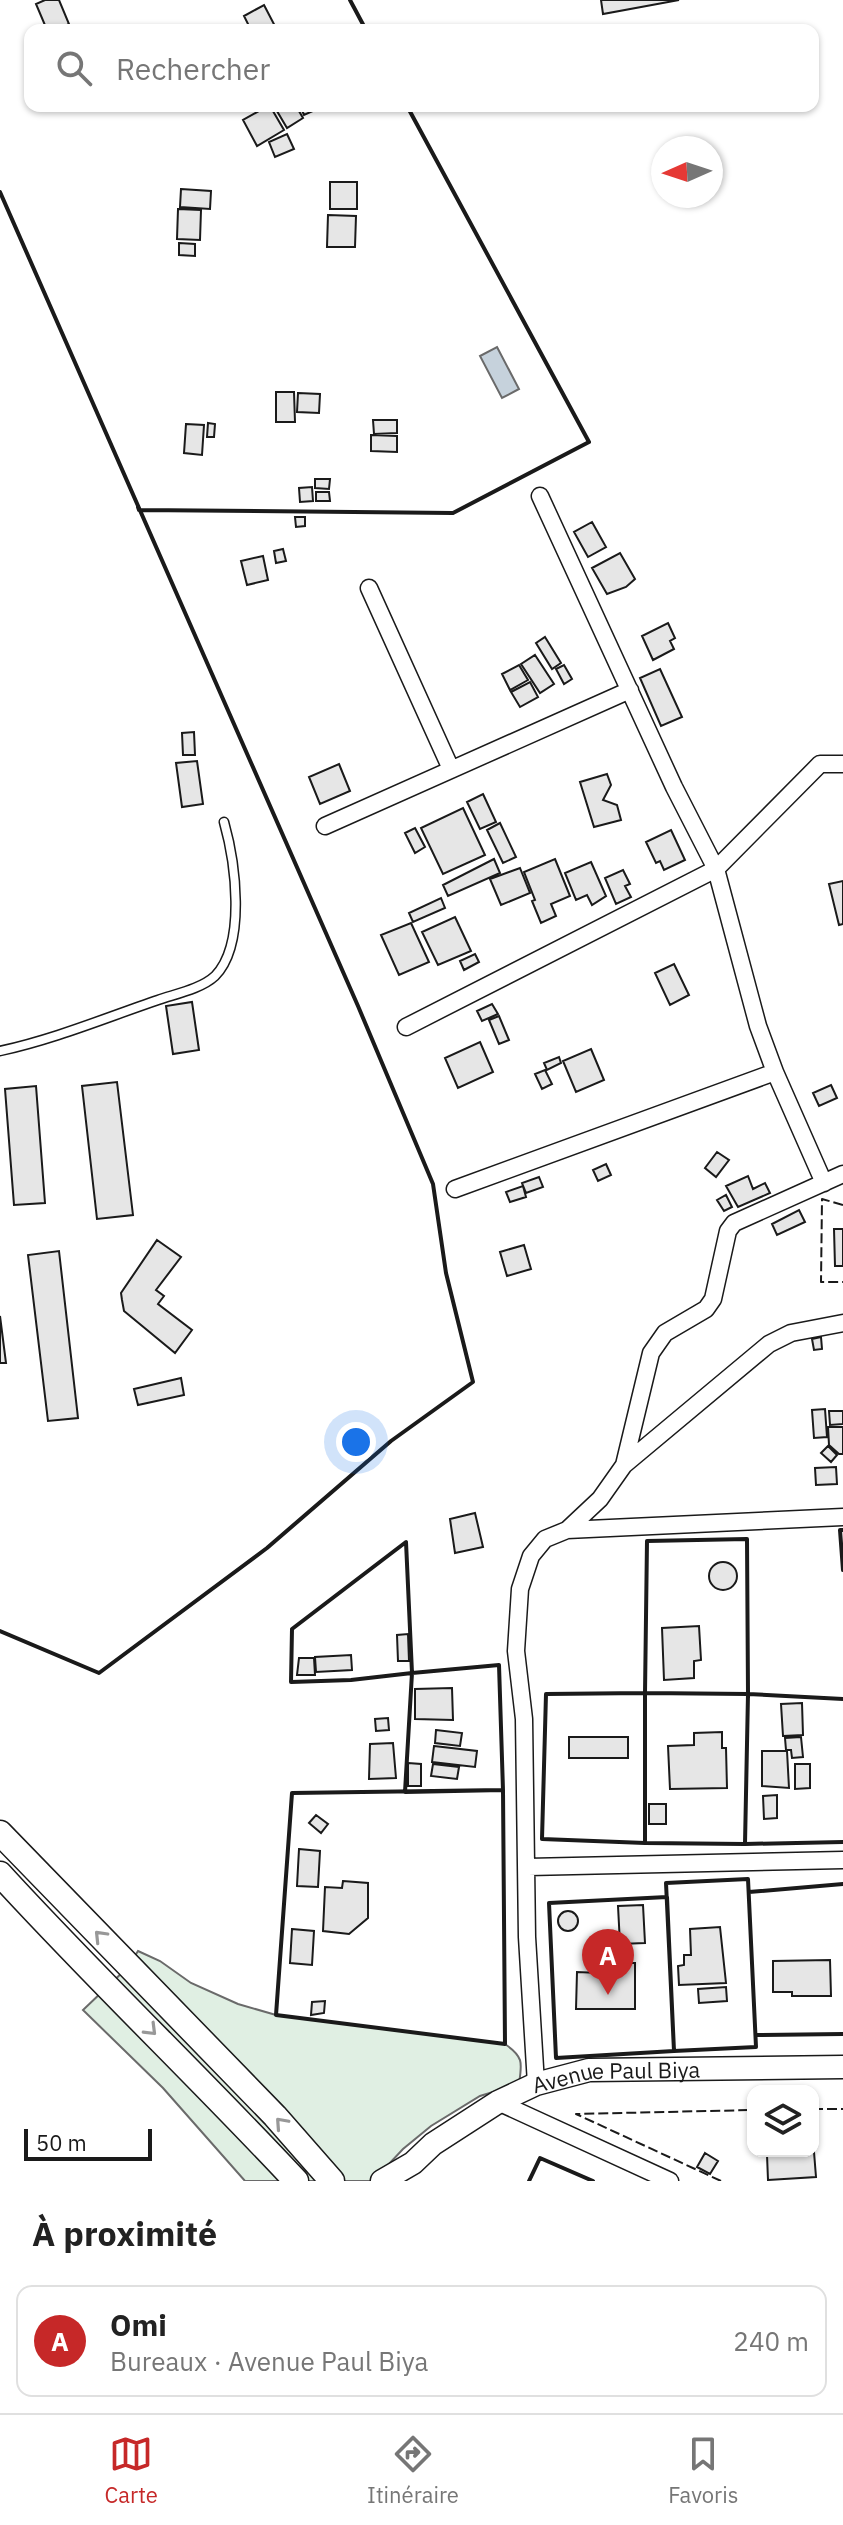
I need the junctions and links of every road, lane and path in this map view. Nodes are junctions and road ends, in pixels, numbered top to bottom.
1 (540, 496) dead end
2 (369, 588) dead end
3 (630, 690) junction
4 (843, 764) edge
5 (451, 769) junction
6 (224, 822) dead end
7 (325, 826) dead end
8 (716, 869) junction
9 (406, 1027) dead end
10 (0, 1051) edge
11 (775, 1072) junction
12 (843, 1174) edge
13 (824, 1183) junction
14 (455, 1189) dead end
15 (843, 1323) edge
16 (624, 1465) junction
17 (843, 1517) edge
18 (567, 1530) junction
19 (0, 1833) edge
20 (843, 1860) edge
21 (528, 1867) junction
22 (0, 1874) edge
23 (843, 2067) edge
24 (536, 2084) junction
25 (498, 2102) junction
26 (408, 2172) edge
27 (296, 2181) edge
28 (332, 2181) edge
29 (382, 2181) edge
30 (670, 2181) edge

1 - 3 street
2 - 5 street
3 - 5 street
3 - 8 street
4 - 8 street
5 - 7 street
6 - 10 lane
8 - 9 street
8 - 11 street
11 - 13 street
11 - 14 street
12 - 13 street
13 - 16 street
15 - 16 street
16 - 18 street
17 - 18 street
18 - 21 street
28 -> 19 main road
20 - 21 street
21 - 24 street
22 -> 27 main road
23 - 24 main road, Avenue Paul Biya
24 - 25 main road, Avenue Paul Biya
25 - 26 main road, Avenue Paul Biya
25 - 30 street
26 - 29 main road, Avenue Paul Biya

